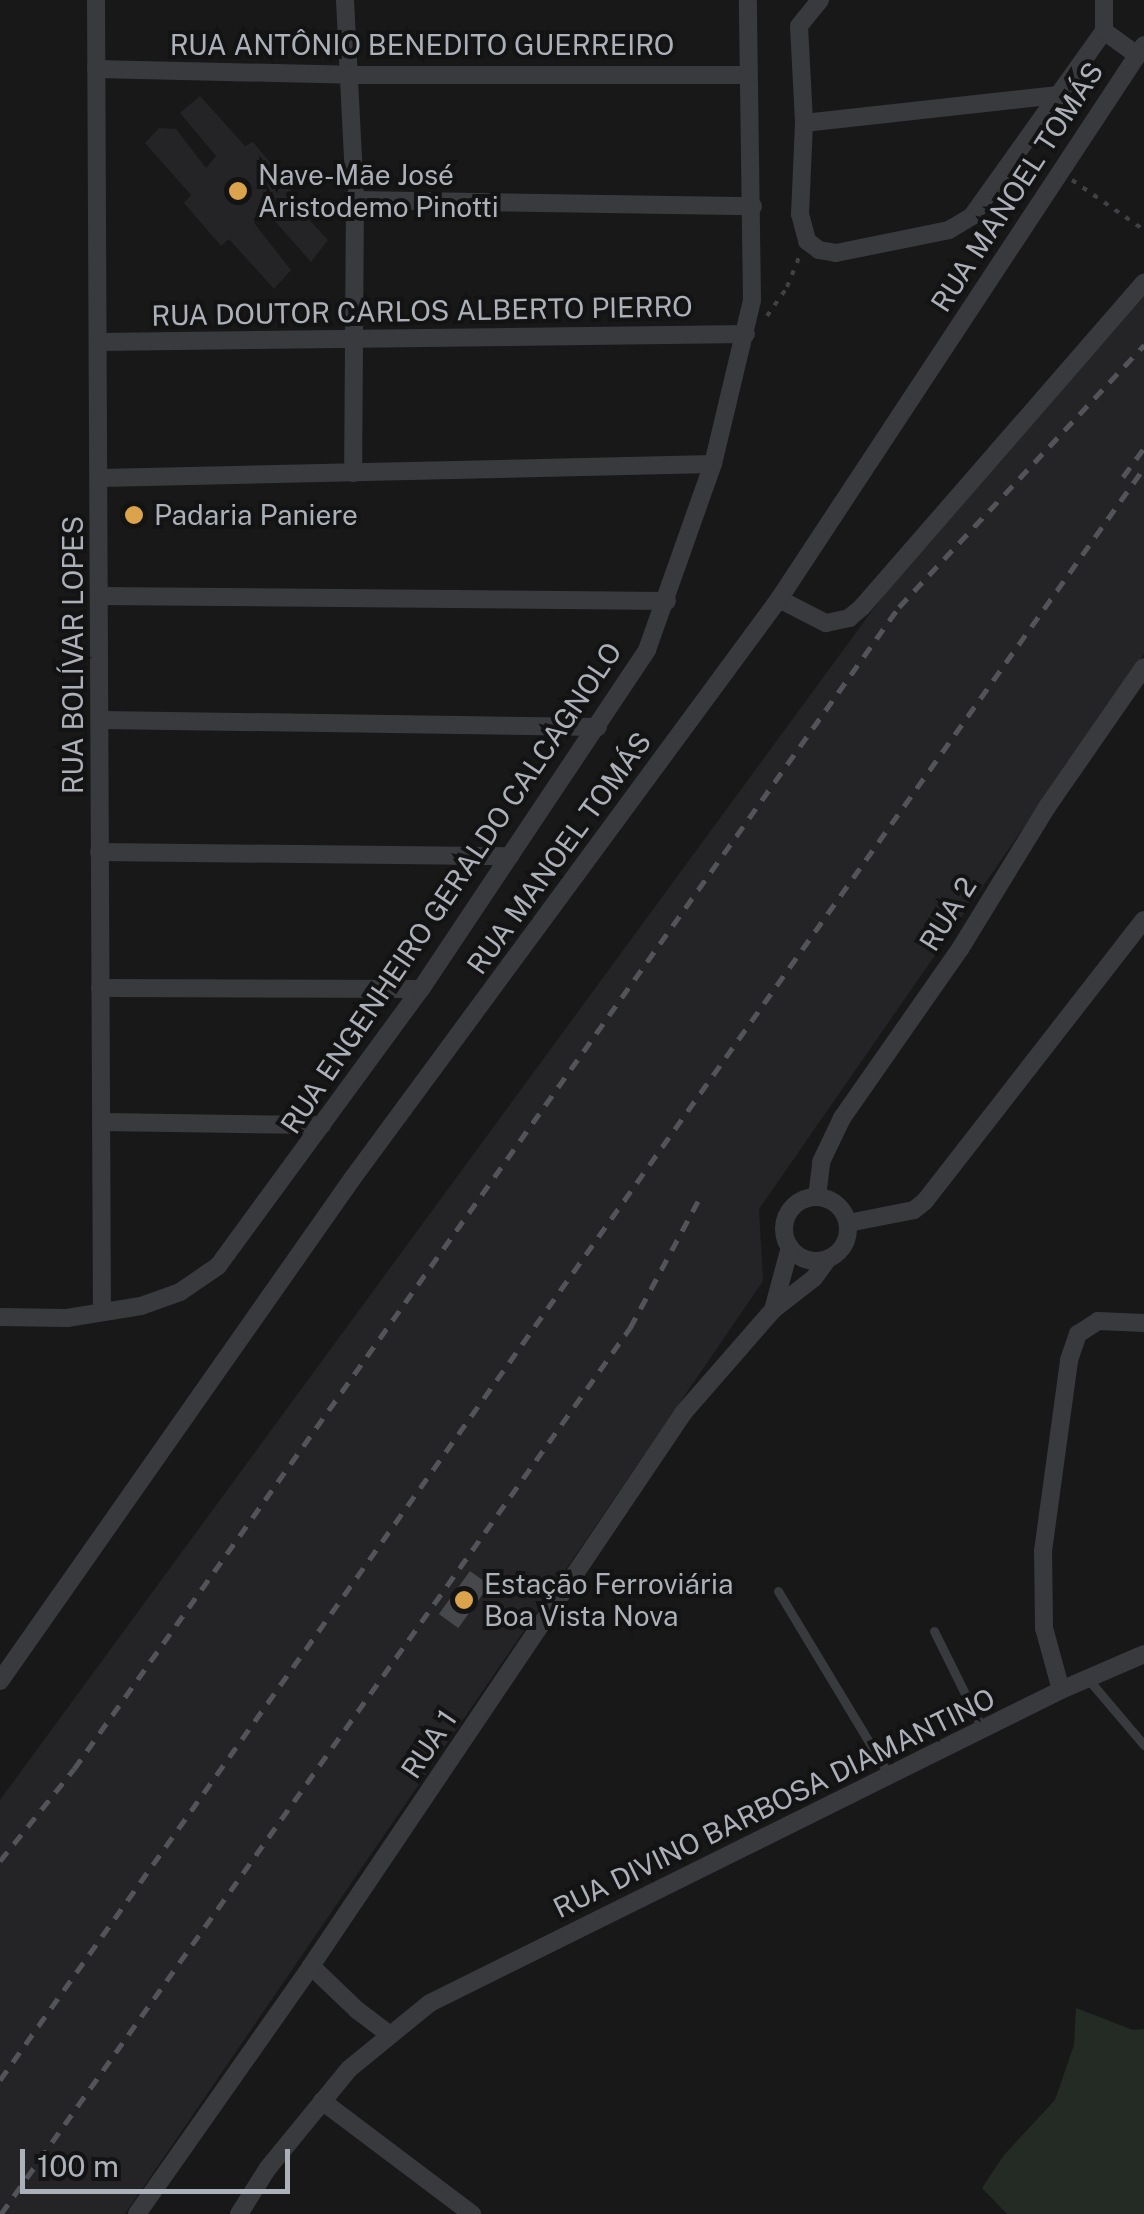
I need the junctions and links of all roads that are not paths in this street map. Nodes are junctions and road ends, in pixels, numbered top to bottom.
1 (96, 0) edge
2 (345, 0) edge
3 (748, 0) edge
4 (820, 0) edge
5 (1104, 0) edge
6 (1104, 32) junction
7 (1141, 50) edge
8 (96, 69) junction
9 (351, 75) junction
10 (747, 75) junction
11 (1058, 95) junction
12 (804, 123) junction
13 (356, 200) junction
14 (753, 206) junction
15 (1144, 284) edge
16 (746, 334) junction
17 (350, 340) junction
18 (98, 342) junction
19 (713, 464) junction
20 (353, 473) junction
21 (101, 478) junction
22 (99, 596) junction
23 (778, 599) junction
24 (667, 601) junction
25 (1144, 668) edge
26 (102, 720) junction
27 (598, 727) junction
28 (98, 852) junction
29 (510, 856) junction
30 (1144, 920) edge
31 (100, 988) junction
32 (421, 988) junction
33 (101, 1122) junction
34 (322, 1125) junction
35 (816, 1197) junction
36 (848, 1223) junction
37 (790, 1247) junction
38 (828, 1260) junction
39 (773, 1310) junction
40 (102, 1311) junction
41 (0, 1317) edge
42 (1144, 1323) edge
43 (778, 1590) dead end
44 (934, 1631) dead end
45 (1144, 1654) edge
46 (1088, 1679) junction
47 (0, 1681) edge
48 (1061, 1690) junction
49 (984, 1730) junction
50 (1144, 1746) edge
51 (890, 1777) junction
52 (311, 1966) junction
53 (390, 2034) junction
54 (322, 2101) junction
55 (136, 2214) edge
56 (238, 2214) edge
57 (472, 2214) edge

1 - 8 street, RUA BOLÍVAR LOPES
2 - 9 street
3 - 10 street, RUA ENGENHEIRO GERALDO CALCAGNOLO
4 - 12 street
5 - 6 street
6 - 7 street
6 - 11 street
7 - 23 street, RUA MANOEL TOMÁS
8 - 9 street, RUA ANTÔNIO BENEDITO GUERREIRO
8 - 18 street, RUA BOLÍVAR LOPES
9 - 10 street, RUA ANTÔNIO BENEDITO GUERREIRO
9 - 13 street
10 - 14 street, RUA ENGENHEIRO GERALDO CALCAGNOLO
11 - 12 street
11 - 12 street
13 - 14 street
13 - 17 street
14 - 16 street, RUA ENGENHEIRO GERALDO CALCAGNOLO
15 - 23 street
16 - 17 street, RUA DOUTOR CARLOS ALBERTO PIERRO
16 - 19 street, RUA ENGENHEIRO GERALDO CALCAGNOLO
17 - 18 street, RUA DOUTOR CARLOS ALBERTO PIERRO
17 - 20 street
18 - 21 street, RUA BOLÍVAR LOPES
19 - 20 street
19 - 24 street, RUA ENGENHEIRO GERALDO CALCAGNOLO
20 - 21 street
21 - 22 street, RUA BOLÍVAR LOPES
22 - 24 street
22 - 26 street, RUA BOLÍVAR LOPES
23 - 47 street, RUA MANOEL TOMÁS
24 - 27 street, RUA ENGENHEIRO GERALDO CALCAGNOLO
25 - 35 street, RUA 2
26 - 27 street
26 - 28 street, RUA BOLÍVAR LOPES
27 - 29 street, RUA ENGENHEIRO GERALDO CALCAGNOLO
28 - 29 street
28 - 31 street, RUA BOLÍVAR LOPES
29 - 32 street, RUA ENGENHEIRO GERALDO CALCAGNOLO
30 - 36 street
31 - 32 street
31 - 33 street, RUA BOLÍVAR LOPES
32 - 34 street, RUA ENGENHEIRO GERALDO CALCAGNOLO
33 - 34 street
33 - 40 street, RUA BOLÍVAR LOPES
34 - 40 street, RUA ENGENHEIRO GERALDO CALCAGNOLO
35 - 36 street
35 - 37 street
36 - 38 street
37 - 38 street
37 - 39 street, RUA 1
38 - 39 street, RUA 1
39 - 52 street, RUA 1
40 - 41 street, RUA ENGENHEIRO GERALDO CALCAGNOLO
42 - 48 street
43 - 51 lane
44 - 49 lane
45 - 46 street, RUA DIVINO BARBOSA DIAMANTINO
46 - 48 street, RUA DIVINO BARBOSA DIAMANTINO
46 - 50 lane
48 - 49 street, RUA DIVINO BARBOSA DIAMANTINO
49 - 51 street, RUA DIVINO BARBOSA DIAMANTINO
51 - 53 street, RUA DIVINO BARBOSA DIAMANTINO
52 - 53 street
52 - 55 street, RUA 1
53 - 54 street
54 - 56 street
54 - 57 street

